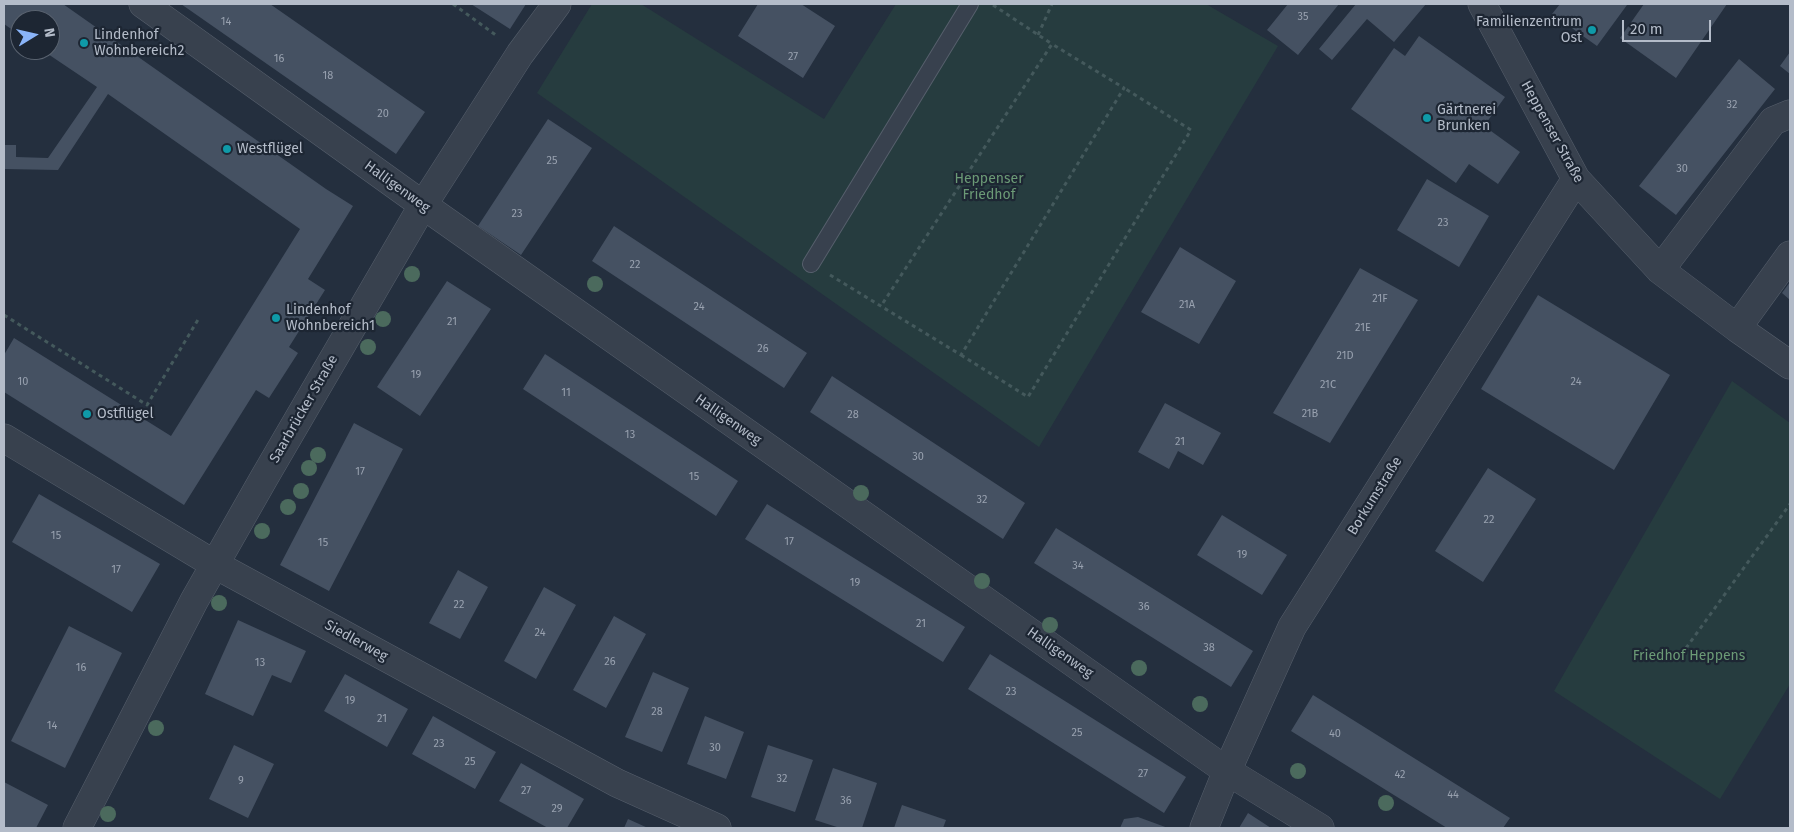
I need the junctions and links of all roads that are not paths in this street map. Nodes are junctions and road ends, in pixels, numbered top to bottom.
1 (143, 4) edge
2 (556, 4) edge
3 (970, 4) edge
4 (1482, 4) edge
5 (1790, 114) edge
6 (1576, 178) junction
7 (424, 206) junction
8 (1790, 255) edge
9 (812, 264) road end
10 (1660, 270) junction
11 (1737, 328) junction
12 (1790, 365) edge
13 (4, 438) edge
14 (214, 564) junction
15 (1227, 771) junction
16 (77, 828) edge
17 (717, 828) edge
18 (1204, 828) edge
19 (1320, 828) edge

1 - 7 street, Halligenweg
2 - 7 street, Saarbrücker Straße
3 - 9 lane
4 - 6 street, Heppenser Straße
5 - 10 street
6 - 10 street, Heppenser Straße
6 - 15 street, Borkumstraße
7 - 14 street, Saarbrücker Straße
7 - 15 street, Halligenweg
8 - 11 street
10 - 11 street, Heppenser Straße
11 - 12 street, Heppenser Straße
13 - 14 street, Siedlerweg
14 - 16 street, Saarbrücker Straße
14 - 17 street, Siedlerweg
15 - 18 street, Borkumstraße
15 - 19 street, Halligenweg

